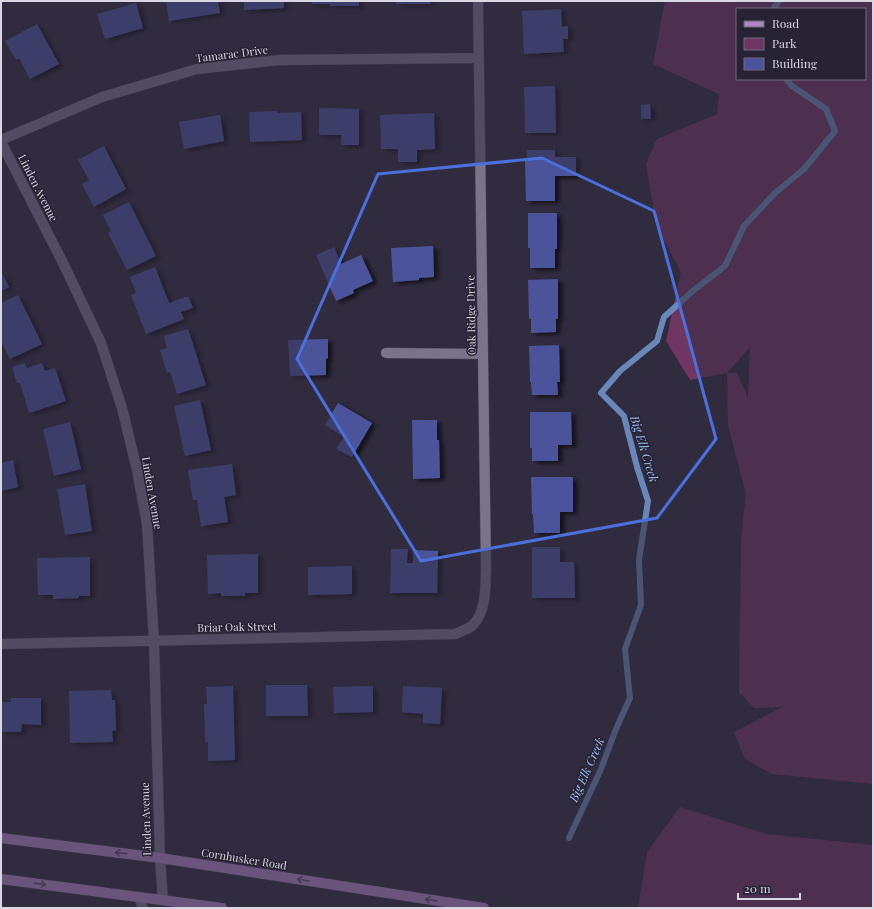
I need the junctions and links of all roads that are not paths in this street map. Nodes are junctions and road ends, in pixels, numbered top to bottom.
1 (478, 1) edge
2 (479, 58) junction
3 (1, 141) edge
4 (386, 353) dead end
5 (483, 354) junction
6 (471, 626) joint
7 (154, 642) junction
8 (1, 644) edge
9 (1, 838) edge
10 (160, 858) junction
11 (1, 879) edge
12 (139, 896) junction
13 (163, 900) junction
14 (193, 906) edge
15 (143, 908) edge
16 (222, 908) edge
17 (484, 908) edge

1 - 2 street, Oak Ridge Drive
2 - 3 street, Tamarac Drive
2 - 5 street, Oak Ridge Drive
3 - 7 street, Linden Avenue
4 - 5 street
5 - 6 street, Oak Ridge Drive
6 - 7 street, Briar Oak Street
7 - 8 street, Briar Oak Street
7 - 10 street, Linden Avenue
10 -> 9 main road, Cornhusker Road
10 - 13 street, Linden Avenue
17 -> 10 main road, Cornhusker Road
11 -> 12 main road
12 - 13 main road
12 - 15 street
13 - 14 main road
14 - 16 main road

